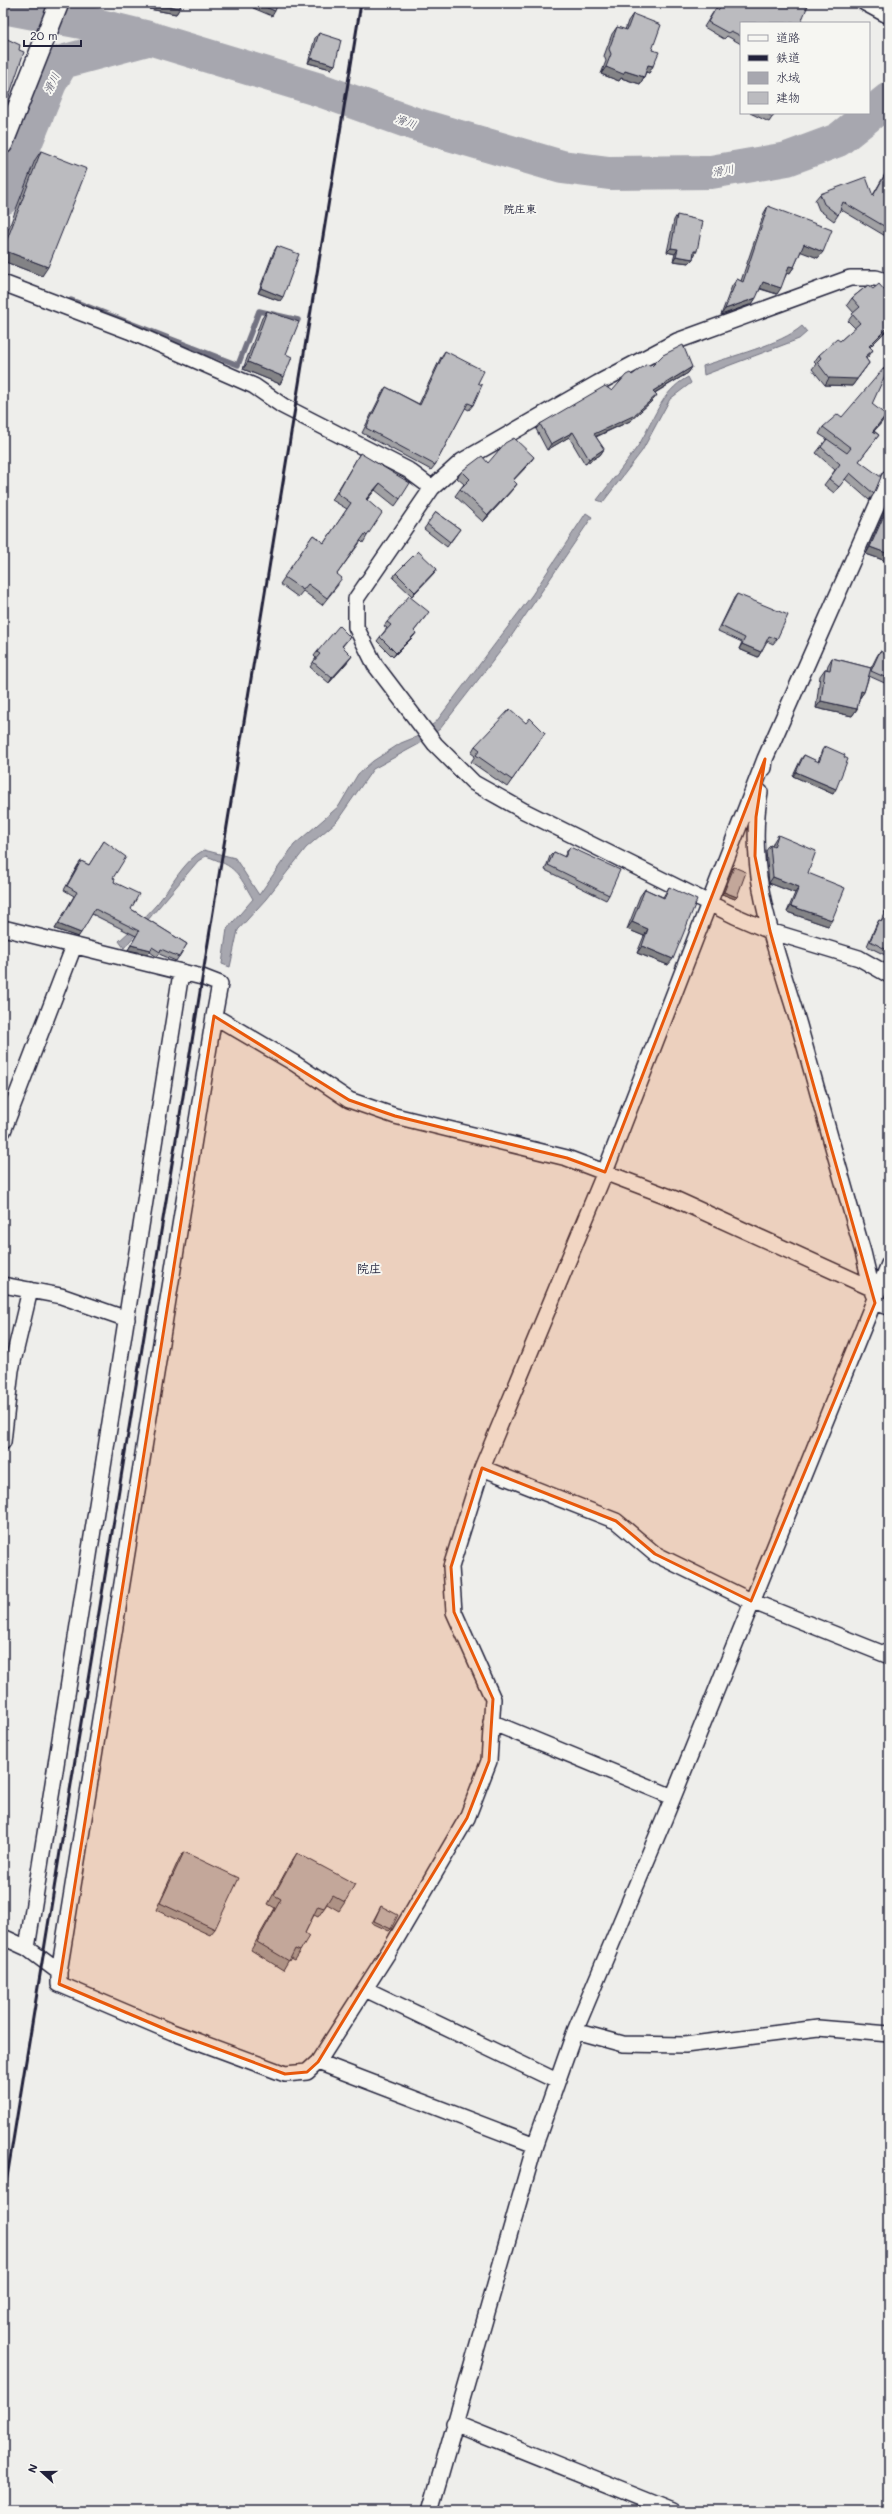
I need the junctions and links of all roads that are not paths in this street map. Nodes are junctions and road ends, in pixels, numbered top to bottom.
1 (58, 3) edge
2 (865, 3) edge
3 (889, 16) edge
4 (3, 144) edge
5 (889, 282) edge
6 (3, 283) edge
7 (889, 478) edge
8 (432, 488) junction
9 (766, 759) junction
10 (710, 904) junction
11 (3, 928) edge
12 (770, 931) junction
13 (74, 946) junction
14 (181, 972) junction
15 (889, 975) edge
16 (214, 1016) junction
17 (3, 1131) edge
18 (605, 1172) junction
19 (889, 1264) edge
20 (3, 1285) edge
21 (30, 1290) junction
22 (878, 1299) edge
23 (127, 1319) junction
24 (3, 1442) edge
25 (482, 1468) junction
26 (751, 1601) junction
27 (889, 1656) edge
28 (492, 1722) junction
29 (673, 1797) junction
30 (3, 1937) edge
31 (27, 1948) junction
32 (59, 1972) junction
33 (365, 1989) junction
34 (575, 2032) junction
35 (889, 2034) edge
36 (318, 2062) junction
37 (557, 2082) junction
38 (535, 2145) junction
39 (454, 2423) junction
40 (430, 2511) edge
41 (673, 2511) edge

1 - 4 street
2 - 3 street
5 - 8 street
6 - 8 street
7 - 9 street
8 - 10 street
9 - 10 street
9 - 12 street
10 - 12 street
10 - 18 street
11 - 13 street
12 - 15 street
12 - 22 street
13 - 14 street
13 - 17 street
14 - 16 street
14 - 23 street
16 - 18 street
16 - 32 street
18 - 22 street
18 - 25 street
19 - 22 street
20 - 21 street
21 - 23 street
21 - 24 street
22 - 26 street
23 - 31 street
25 - 26 street
25 - 28 street
26 - 27 street
26 - 29 street
28 - 29 street
28 - 33 street
29 - 34 street
30 - 31 street
31 - 32 street
32 - 36 street
33 - 36 street
33 - 37 street
34 - 35 street
34 - 37 street
36 - 38 street
37 - 38 street
38 - 39 street
39 - 40 street
39 - 41 street

